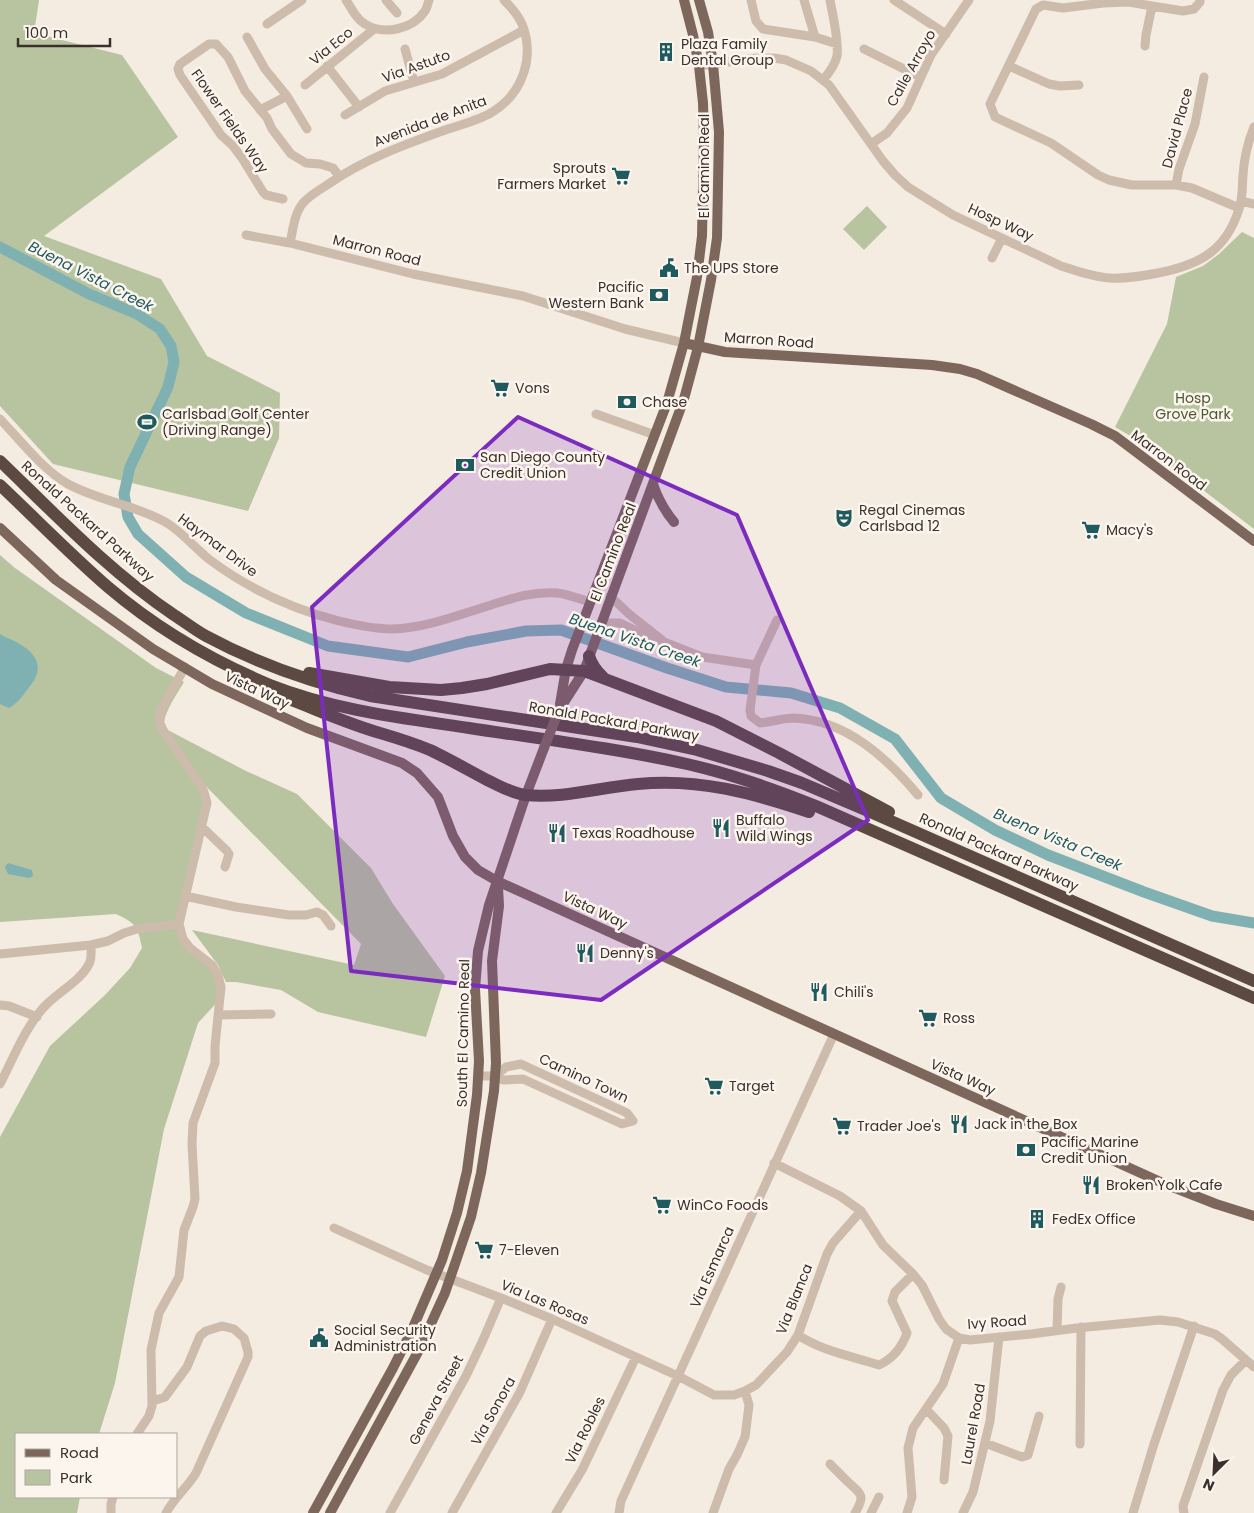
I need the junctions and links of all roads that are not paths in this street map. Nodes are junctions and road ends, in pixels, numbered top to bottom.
1 (300, 0) edge
2 (346, 0) edge
3 (386, 0) edge
4 (429, 0) edge
5 (504, 0) edge
6 (684, 0) edge
7 (699, 0) edge
8 (751, 0) edge
9 (804, 0) edge
10 (830, 0) edge
11 (894, 0) edge
12 (969, 0) edge
13 (1200, 0) edge
14 (1152, 6) junction
15 (397, 13) dead end
16 (267, 24) dead end
17 (374, 29) junction
18 (524, 30) junction
19 (946, 34) junction
20 (247, 37) dead end
21 (814, 38) junction
22 (836, 44) junction
23 (1145, 46) dead end
24 (405, 49) dead end
25 (864, 49) dead end
26 (713, 64) junction
27 (327, 66) junction
28 (698, 66) junction
29 (1009, 66) junction
30 (920, 76) junction
31 (1204, 77) dead end
32 (823, 80) junction
33 (414, 82) junction
34 (305, 85) dead end
35 (1079, 85) dead end
36 (287, 96) junction
37 (359, 107) junction
38 (260, 110) junction
39 (345, 115) dead end
40 (1254, 127) edge
41 (307, 129) dead end
42 (871, 144) junction
43 (339, 176) junction
44 (1176, 185) junction
45 (283, 199) dead end
46 (1240, 204) junction
47 (1254, 204) edge
48 (246, 235) dead end
49 (1002, 238) junction
50 (290, 243) junction
51 (992, 258) dead end
52 (684, 343) junction
53 (698, 346) junction
54 (596, 414) dead end
55 (0, 419) edge
56 (655, 435) junction
57 (0, 461) edge
58 (653, 484) junction
59 (0, 485) edge
60 (674, 522) dead end
61 (0, 528) edge
62 (1254, 541) edge
63 (610, 596) junction
64 (590, 602) junction
65 (777, 620) dead end
66 (599, 627) junction
67 (664, 642) junction
68 (589, 656) junction
69 (268, 665) junction
70 (756, 666) junction
71 (185, 668) junction
72 (566, 669) junction
73 (584, 671) junction
74 (605, 679) junction
75 (271, 685) junction
76 (559, 710) junction
77 (526, 795) junction
78 (918, 795) dead end
79 (201, 826) junction
80 (891, 840) junction
81 (945, 845) junction
82 (224, 867) dead end
83 (498, 881) junction
84 (185, 896) junction
85 (179, 924) junction
86 (331, 926) dead end
87 (91, 945) junction
88 (0, 954) edge
89 (1254, 979) edge
90 (1254, 999) edge
91 (0, 1004) edge
92 (271, 1014) dead end
93 (219, 1015) junction
94 (37, 1017) junction
95 (834, 1034) junction
96 (478, 1076) junction
97 (495, 1076) junction
98 (0, 1084) edge
99 (774, 1163) junction
100 (861, 1211) junction
101 (1254, 1216) edge
102 (334, 1228) dead end
103 (437, 1273) junction
104 (913, 1274) junction
105 (451, 1278) junction
106 (1061, 1287) dead end
107 (501, 1298) junction
108 (552, 1320) junction
109 (1194, 1326) junction
110 (1081, 1327) junction
111 (1058, 1330) junction
112 (798, 1335) junction
113 (999, 1337) junction
114 (959, 1338) junction
115 (636, 1357) junction
116 (1246, 1360) junction
117 (1254, 1367) edge
118 (678, 1376) junction
119 (745, 1391) junction
120 (153, 1401) junction
121 (926, 1408) junction
122 (1039, 1416) dead end
123 (139, 1433) edge
124 (985, 1443) junction
125 (1080, 1444) dead end
126 (830, 1464) dead end
127 (944, 1480) dead end
128 (178, 1496) edge
129 (879, 1497) dead end
130 (113, 1498) edge
131 (176, 1498) edge
132 (112, 1513) edge
133 (166, 1513) edge
134 (312, 1513) edge
135 (330, 1513) edge
136 (390, 1513) edge
137 (452, 1513) edge
138 (556, 1513) edge
139 (619, 1513) edge
140 (713, 1513) edge
141 (856, 1513) edge
142 (871, 1513) edge
143 (908, 1513) edge
144 (963, 1513) edge
145 (1133, 1513) edge
146 (1184, 1513) edge

1 - 16 street
2 - 17 street
3 - 15 street
4 - 17 street
5 - 18 street, Avenida de Anita
6 - 28 main road, El Camino Real
7 - 26 main road, El Camino Real
8 - 21 street
9 - 21 street
10 - 22 street
11 - 19 street
12 - 19 street, Calle Arroyo
13 - 14 street
14 - 23 street
14 - 29 street
17 - 27 street, Via Eco
18 - 33 street, Via Astuto
18 - 43 street, Avenida de Anita
19 - 30 street, Calle Arroyo
20 - 36 street
21 - 22 street
22 - 32 street
24 - 33 street
25 - 30 street
26 - 28 street, Hosp Way
26 - 32 street, Hosp Way
26 - 53 main road, El Camino Real
27 - 34 street, Via Eco
27 - 37 street
28 - 52 main road, El Camino Real
29 - 35 street
29 - 44 street
30 - 42 street, Calle Arroyo
31 - 44 street, David Place
32 - 42 street, Hosp Way
33 - 37 street, Via Astuto
36 - 38 street
36 - 41 street
37 - 39 street, Via Astuto
38 - 43 street, Flower Fields Way
38 - 45 street, Flower Fields Way
40 - 46 street, Hosp Way
42 - 49 street, Hosp Way
43 - 50 street, Avenida de Anita
44 - 46 street
46 - 47 street
46 - 49 street, Hosp Way
48 - 50 street, Marron Road
49 - 51 street
50 - 52 street, Marron Road
52 - 53 main road, Marron Road
52 - 56 main road, El Camino Real
53 - 58 main road, El Camino Real
53 - 62 main road, Marron Road
54 - 56 street
55 - 64 street, Haymar Drive
56 - 64 main road, El Camino Real
57 - 69 highway, Ronald Packard Parkway
58 - 60 main road
58 - 63 main road, El Camino Real
59 - 75 highway, Ronald Packard Parkway
61 - 71 main road, Vista Way
63 - 66 main road, El Camino Real
63 - 67 street
64 - 72 main road, El Camino Real
65 - 70 street
66 - 67 street
66 - 68 main road, El Camino Real
67 - 70 street
68 - 73 main road, El Camino Real
68 - 74 highway
69 - 72 highway
69 - 81 highway, Ronald Packard Parkway
70 - 78 street
71 - 79 street
71 - 83 main road, Vista Way
72 - 73 highway
72 - 76 main road, El Camino Real
73 - 74 highway
73 - 76 main road, El Camino Real
74 - 81 highway
75 - 77 highway
75 - 80 highway, Ronald Packard Parkway
76 - 77 main road, South El Camino Real, bridge
77 - 80 highway
77 - 83 main road, South El Camino Real
79 - 82 street
79 - 84 street
80 - 90 highway, Ronald Packard Parkway
81 - 89 highway, Ronald Packard Parkway
83 - 95 main road, Vista Way
83 - 96 main road, South El Camino Real
83 - 97 main road, South El Camino Real
84 - 85 street
84 - 86 street
85 - 87 street
85 - 93 street
87 - 88 street
87 - 94 street
91 - 94 street
92 - 93 street
93 - 120 street
94 - 98 street
95 - 99 street, Via Esmarca
95 - 101 main road, Vista Way
96 - 97 street, Camino Town
96 - 103 main road, South El Camino Real
97 - 97 street, Camino Town
97 - 105 main road, South El Camino Real
99 - 100 street, Ivy Road
99 - 118 street, Via Esmarca
100 - 104 street, Ivy Road
100 - 112 street, Via Blanca
102 - 103 street, Via Las Rosas
103 - 105 street, Via Las Rosas
103 - 134 main road, South El Camino Real
104 - 112 street
104 - 114 street, Ivy Road
105 - 107 street, Via Las Rosas
105 - 135 main road, South El Camino Real
106 - 111 street
107 - 108 street, Via Las Rosas
107 - 136 street, Geneva Street
108 - 115 street, Via Las Rosas
108 - 137 street, Via Sonora
109 - 110 street, Ivy Road
109 - 116 street, Ivy Road
109 - 145 street
110 - 111 street, Ivy Road
110 - 125 street
111 - 113 street, Ivy Road
112 - 119 street, Via Blanca
113 - 114 street, Ivy Road
113 - 124 street, Laurel Road
114 - 121 street
115 - 118 street, Via Las Rosas
115 - 138 street, Via Robles
116 - 117 street, Ivy Road
116 - 146 street
118 - 119 street, Via Las Rosas
118 - 139 street, Via Esmarca
119 - 140 street
120 - 123 street
120 - 128 street
121 - 127 street
121 - 143 street
122 - 124 street
124 - 144 street, Laurel Road
126 - 141 street
129 - 142 street
130 - 132 street
131 - 133 street

